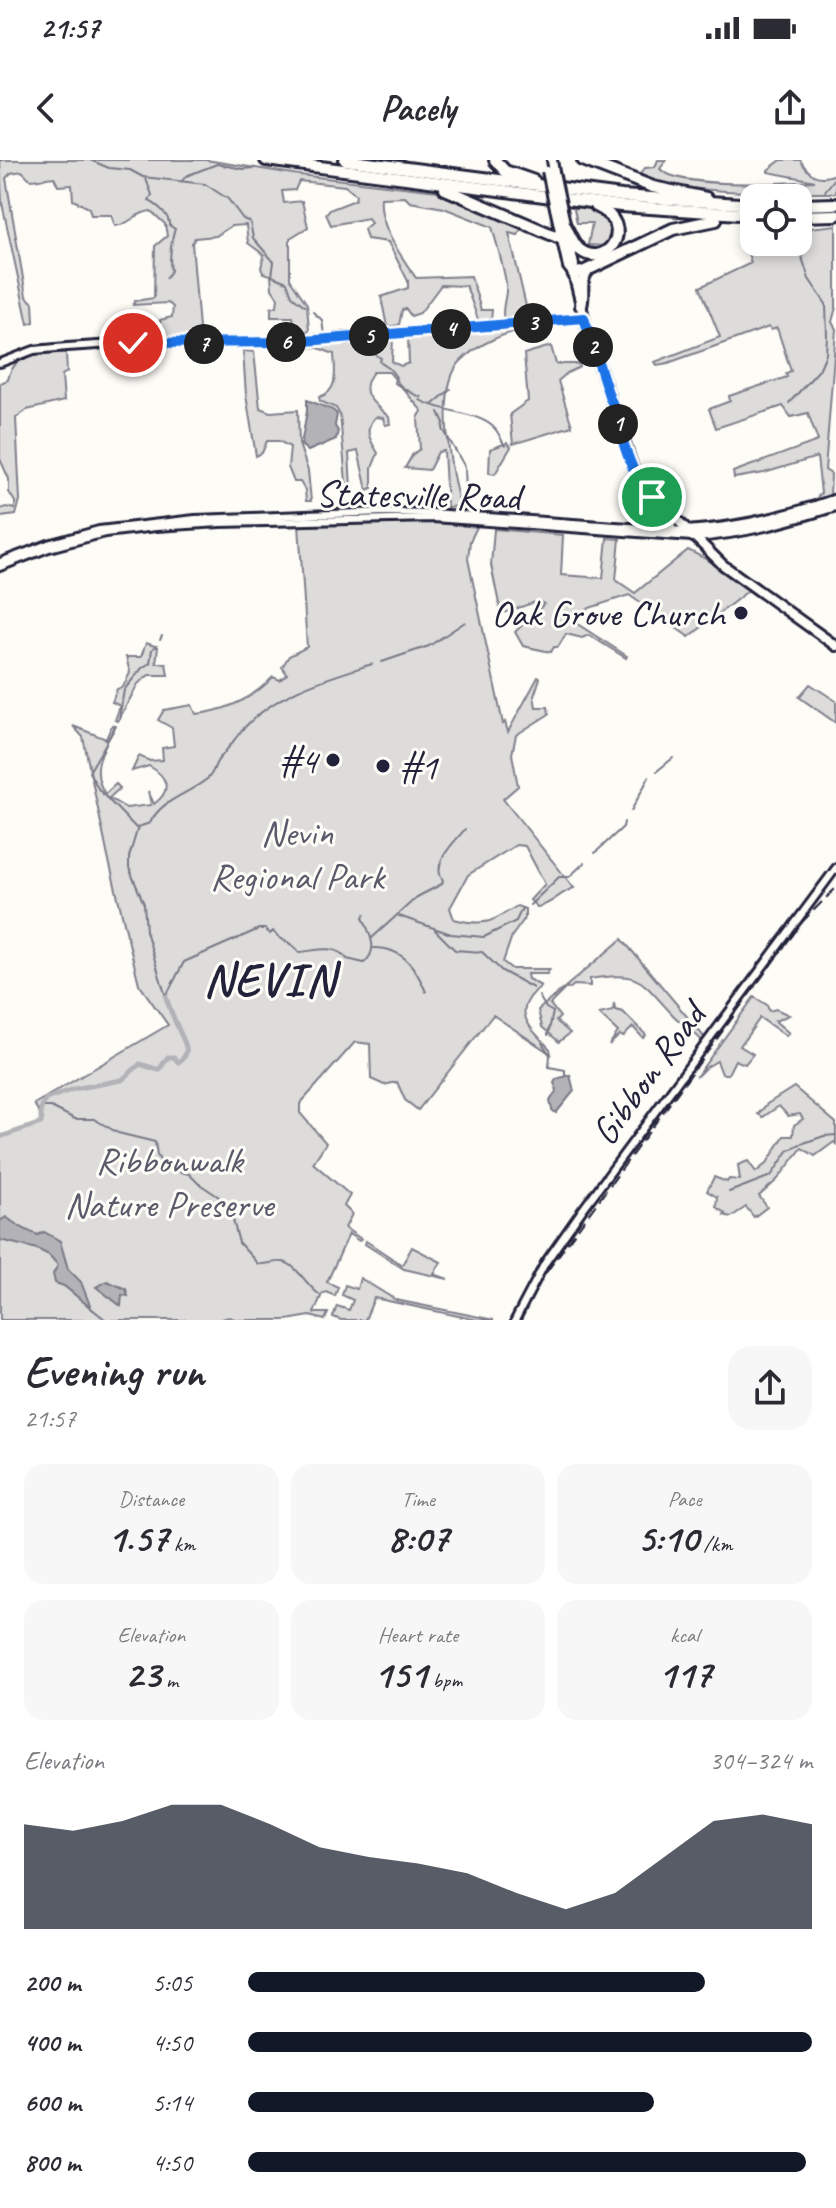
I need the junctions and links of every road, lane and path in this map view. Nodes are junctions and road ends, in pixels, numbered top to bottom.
1 (266, 160) edge
2 (300, 160) edge
3 (345, 160) edge
4 (377, 160) edge
5 (495, 160) edge
6 (545, 160) edge
7 (552, 160) edge
8 (583, 160) edge
9 (551, 172) junction
10 (420, 181) junction
11 (534, 181) junction
12 (720, 200) junction
13 (587, 202) junction
14 (740, 202) edge
15 (740, 202) edge
16 (836, 202) edge
17 (812, 203) edge
18 (559, 208) junction
19 (836, 213) edge
20 (740, 214) edge
21 (740, 214) edge
22 (812, 214) edge
23 (740, 217) edge
24 (566, 227) junction
25 (562, 239) junction
26 (588, 270) junction
27 (573, 273) junction
28 (582, 312) junction
29 (0, 363) edge
30 (634, 471) junction
31 (836, 499) edge
32 (836, 506) edge
33 (669, 512) junction
34 (789, 518) junction
35 (666, 530) junction
36 (693, 534) junction
37 (721, 536) junction
38 (715, 552) junction
39 (0, 565) edge
40 (836, 643) edge
41 (836, 868) edge
42 (515, 1320) edge

1 - 10 highway
2 - 20 highway
3 - 14 highway
4 - 11 highway
5 - 11 highway
6 - 9 main road
7 - 9 main road
8 - 12 highway
9 - 18 main road, bridge
10 - 13 highway
10 - 25 highway
11 - 12 highway
12 - 15 highway
13 - 21 highway
13 - 24 highway
16 - 17 highway
18 - 24 main road
18 - 25 main road
19 - 22 highway
23 - 26 highway
24 - 27 main road
25 - 27 main road
26 - 27 highway
26 - 28 highway
27 - 28 main road
28 - 29 main road
28 - 30 main road
30 - 33 main road
30 - 36 main road
31 - 34 main road, Statesville Road
32 - 34 main road, Statesville Road
33 - 35 main road
33 - 36 main road
34 - 36 main road, Statesville Road
34 - 37 main road, Statesville Road
35 - 36 main road, Statesville Road
35 - 39 main road, Statesville Road
36 - 37 main road, Statesville Road
36 - 38 main road
36 - 39 main road, Statesville Road
36 - 40 main road
37 - 38 main road
38 - 40 main road
41 - 42 main road, Gibbon Road

